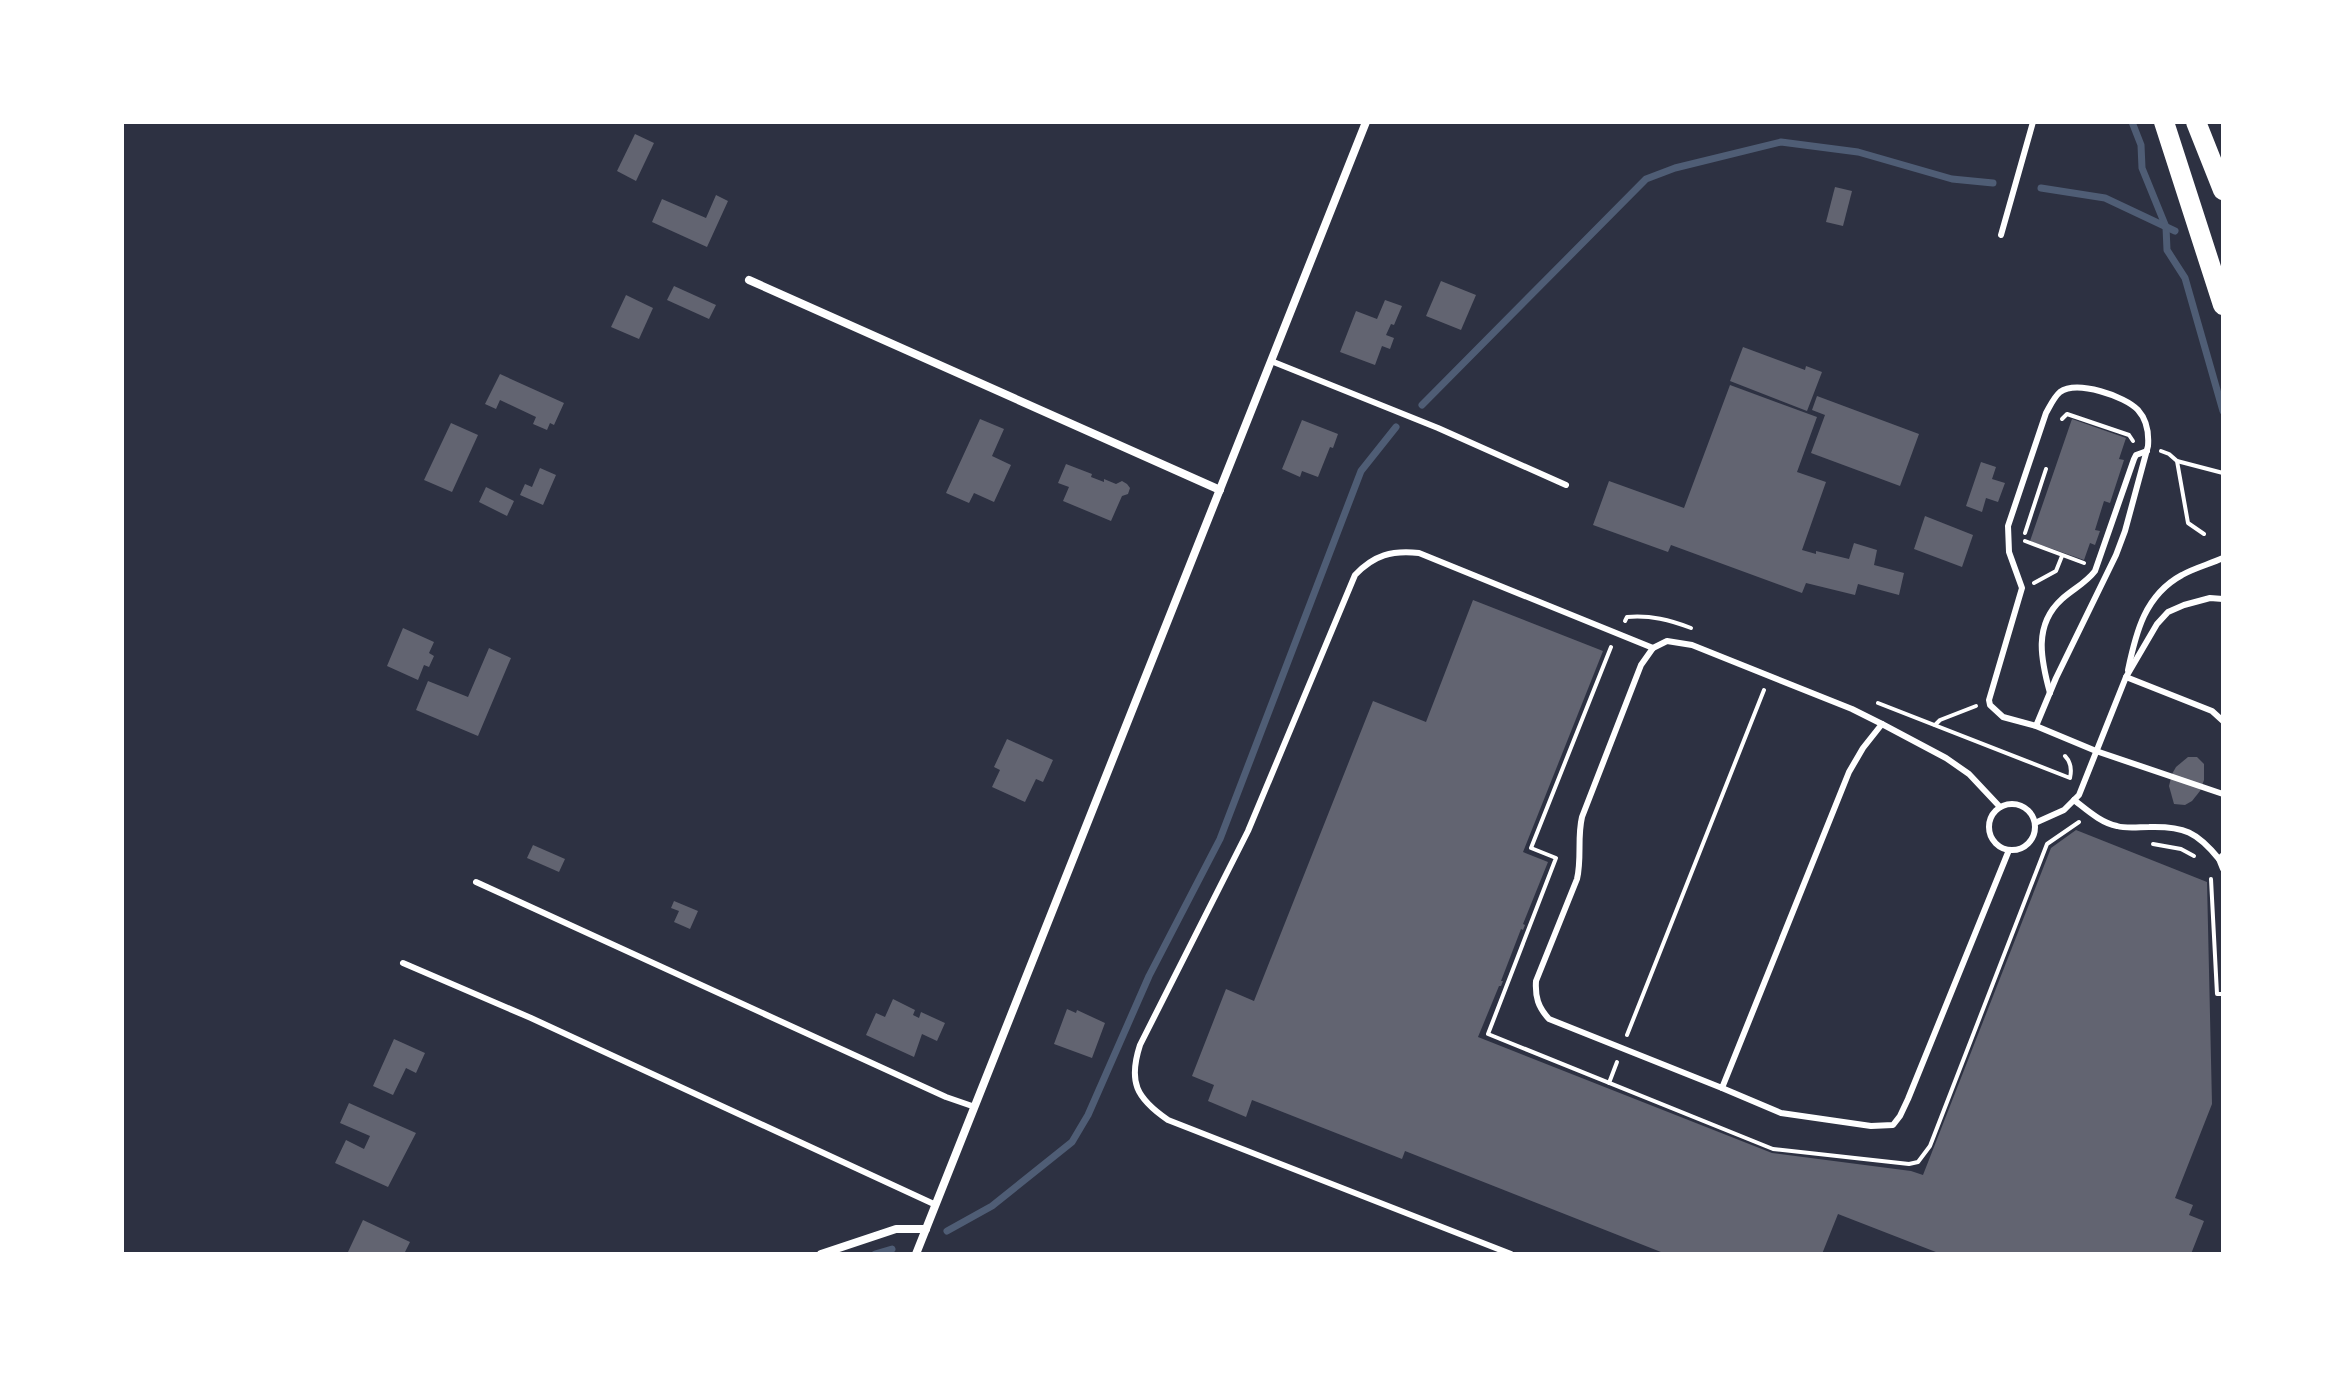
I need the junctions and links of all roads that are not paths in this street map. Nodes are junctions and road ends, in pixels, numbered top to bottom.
1 (1366, 122) edge
2 (2033, 122) edge
3 (2164, 122) edge
4 (2196, 122) edge
5 (2223, 190) edge
6 (2001, 235) dead end
7 (749, 280) dead end
8 (2223, 305) edge
9 (1271, 361) junction
10 (2147, 449) junction
11 (1566, 485) dead end
12 (1220, 490) junction
13 (2223, 558) edge
14 (2223, 599) edge
15 (1653, 648) junction
16 (2126, 677) junction
17 (2050, 693) junction
18 (2223, 721) edge
19 (1882, 724) junction
20 (2036, 726) junction
21 (2096, 751) junction
22 (2223, 794) edge
23 (2074, 800) junction
24 (2000, 807) junction
25 (2035, 823) junction
26 (2009, 850) junction
27 (2221, 857) edge
28 (2223, 869) edge
29 (476, 882) dead end
30 (403, 963) dead end
31 (1722, 1088) junction
32 (975, 1107) junction
33 (936, 1205) junction
34 (926, 1229) junction
35 (821, 1254) edge
36 (916, 1254) edge
37 (1511, 1254) edge

1 - 9 street
2 - 6 lane
3 - 8 main road
4 - 5 main road
7 - 12 street
9 - 11 lane
9 - 12 street
10 - 17 lane
10 - 17 lane
10 - 20 lane
12 - 32 street
13 - 16 lane
14 - 16 lane
15 - 19 lane
15 - 31 lane
15 - 37 lane
16 - 18 lane
16 - 21 lane
17 - 20 lane
19 - 24 lane
19 - 31 lane
20 - 21 lane
21 - 22 lane
21 - 23 lane
23 - 25 lane
23 - 27 lane
24 - 25 lane
24 - 26 lane
25 - 26 lane
26 - 31 lane
27 - 28 lane
29 - 32 lane
30 - 33 lane
32 - 33 street
33 - 34 street
34 - 35 street
34 - 36 street

